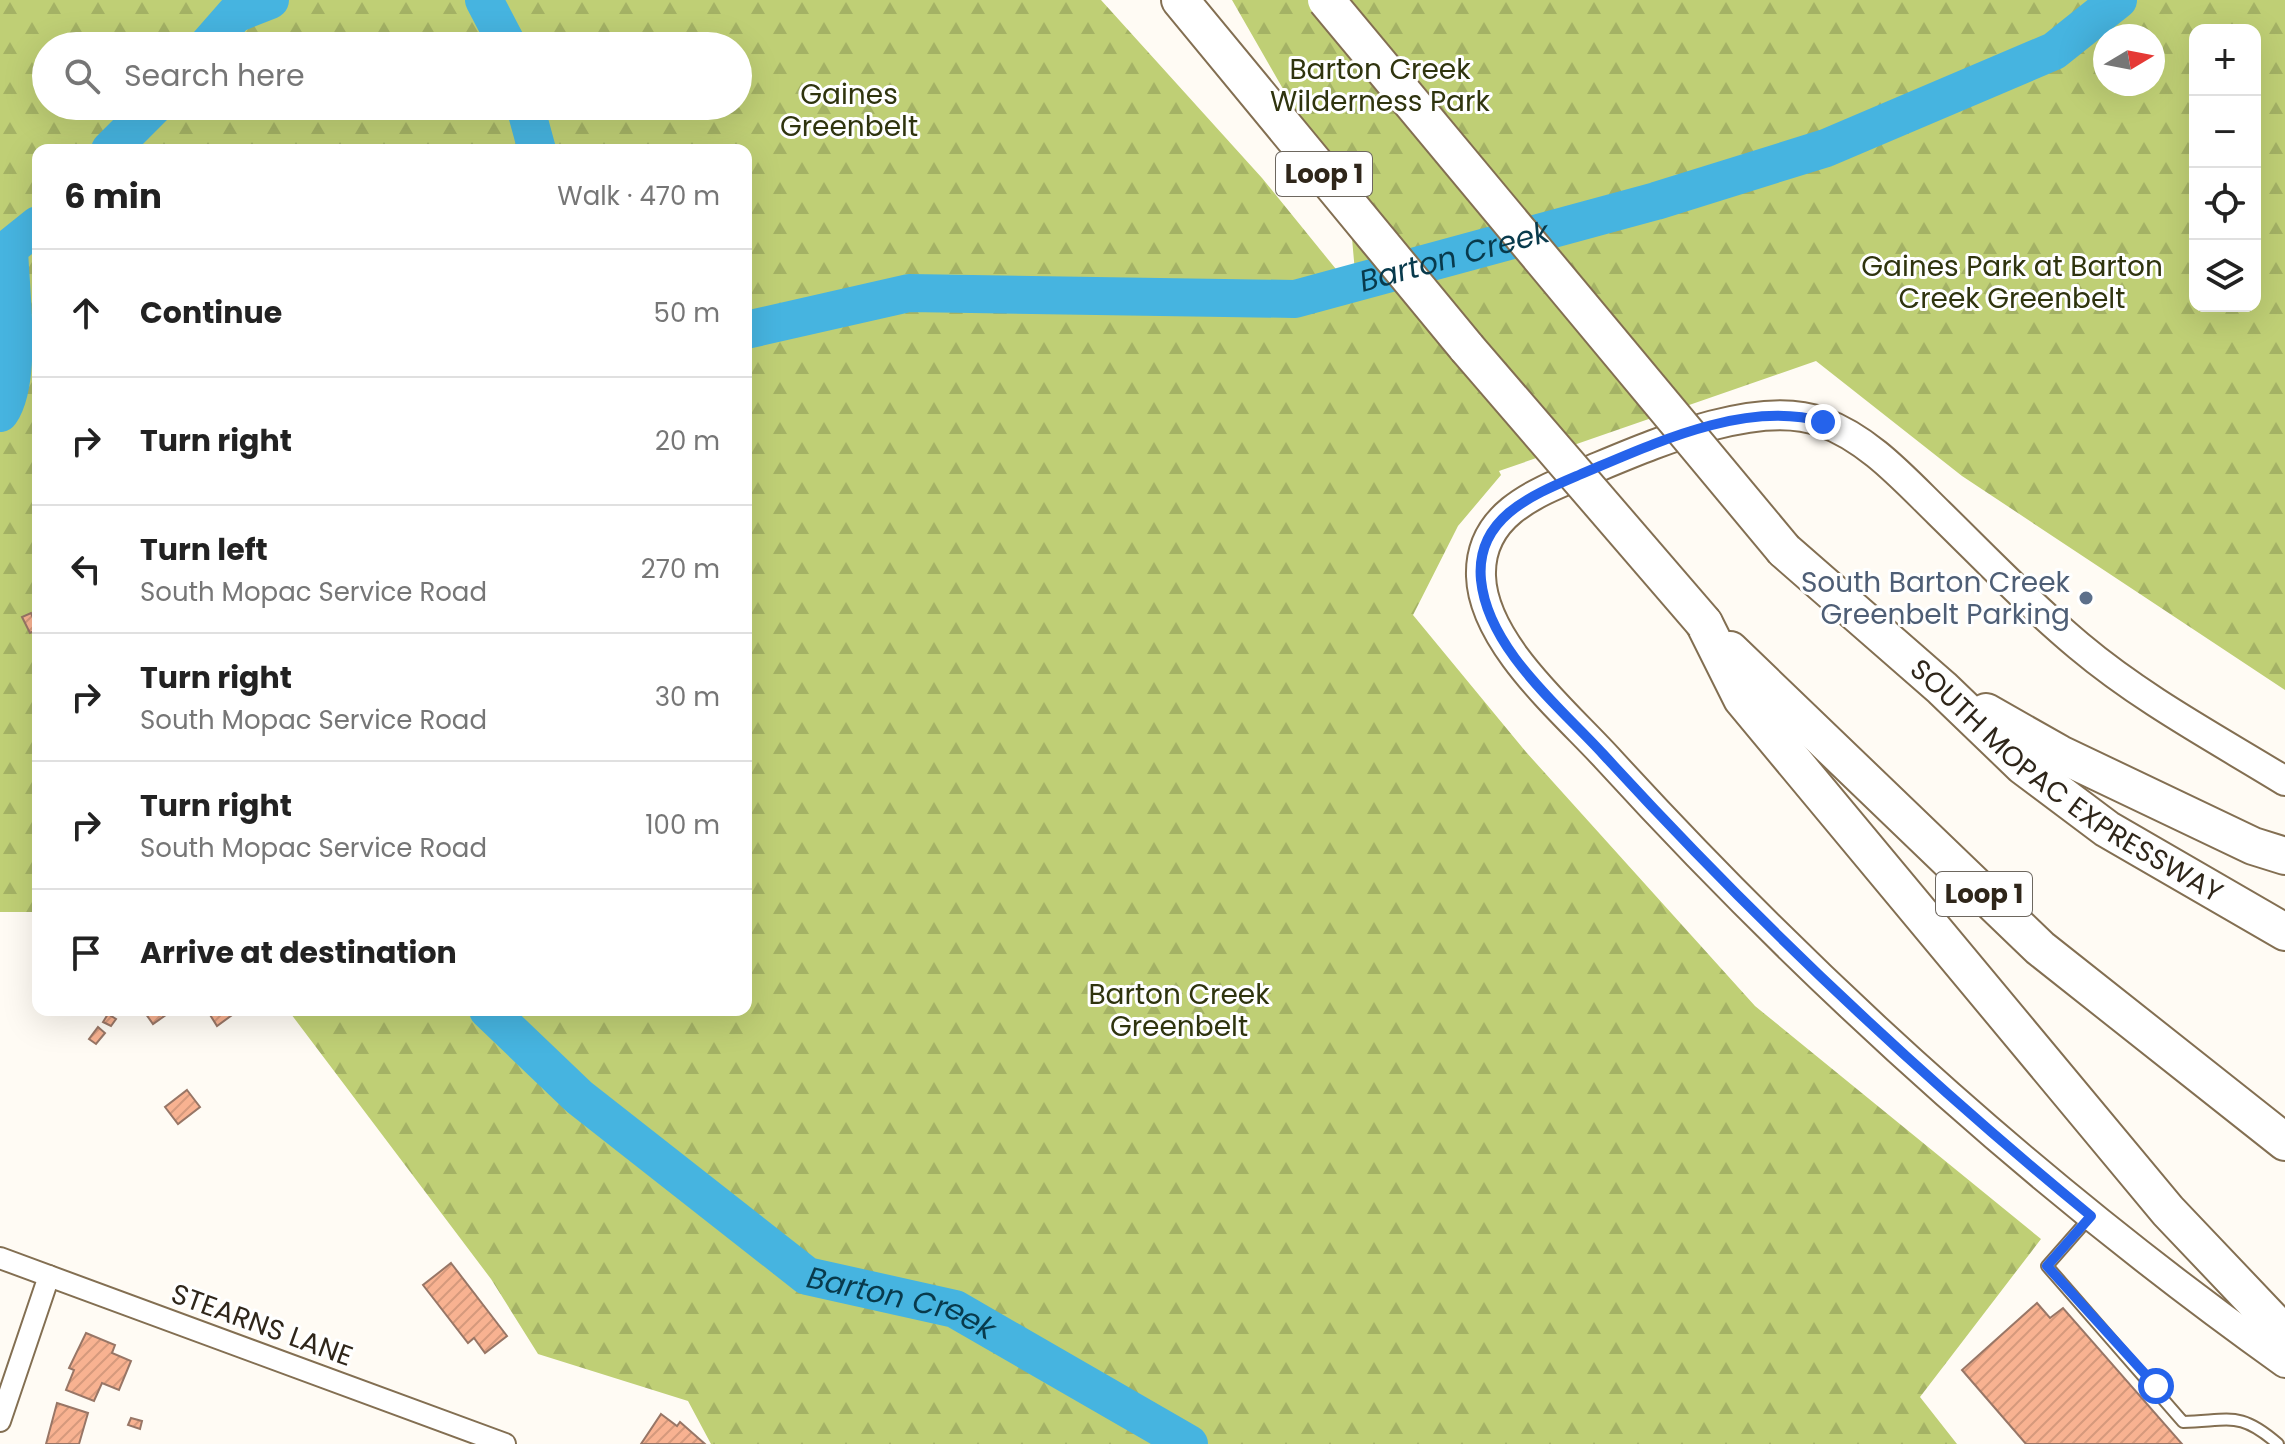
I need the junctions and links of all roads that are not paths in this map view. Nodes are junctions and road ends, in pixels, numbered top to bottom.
1 (1180, 0) edge
2 (1326, 0) edge
3 (1704, 623) junction
4 (1942, 688) junction
5 (2285, 781) edge
6 (2285, 856) edge
7 (2285, 932) edge
8 (2285, 1142) edge
9 (2091, 1216) junction
10 (0, 1258) edge
11 (49, 1276) junction
12 (2285, 1334) edge
13 (2285, 1363) edge
14 (0, 1421) edge
15 (505, 1444) edge
16 (2278, 1444) edge

1 - 3 highway, Loop 1, bridge
2 - 4 highway, SOUTH MOPAC EXPRESSWAY, bridge
3 - 8 highway, Loop 1
3 - 12 highway
4 - 6 highway
4 - 7 highway, SOUTH MOPAC EXPRESSWAY
5 - 9 main road
9 - 13 main road
9 - 16 lane
10 - 11 street, STEARNS LANE
11 - 14 street
11 - 15 street, STEARNS LANE

